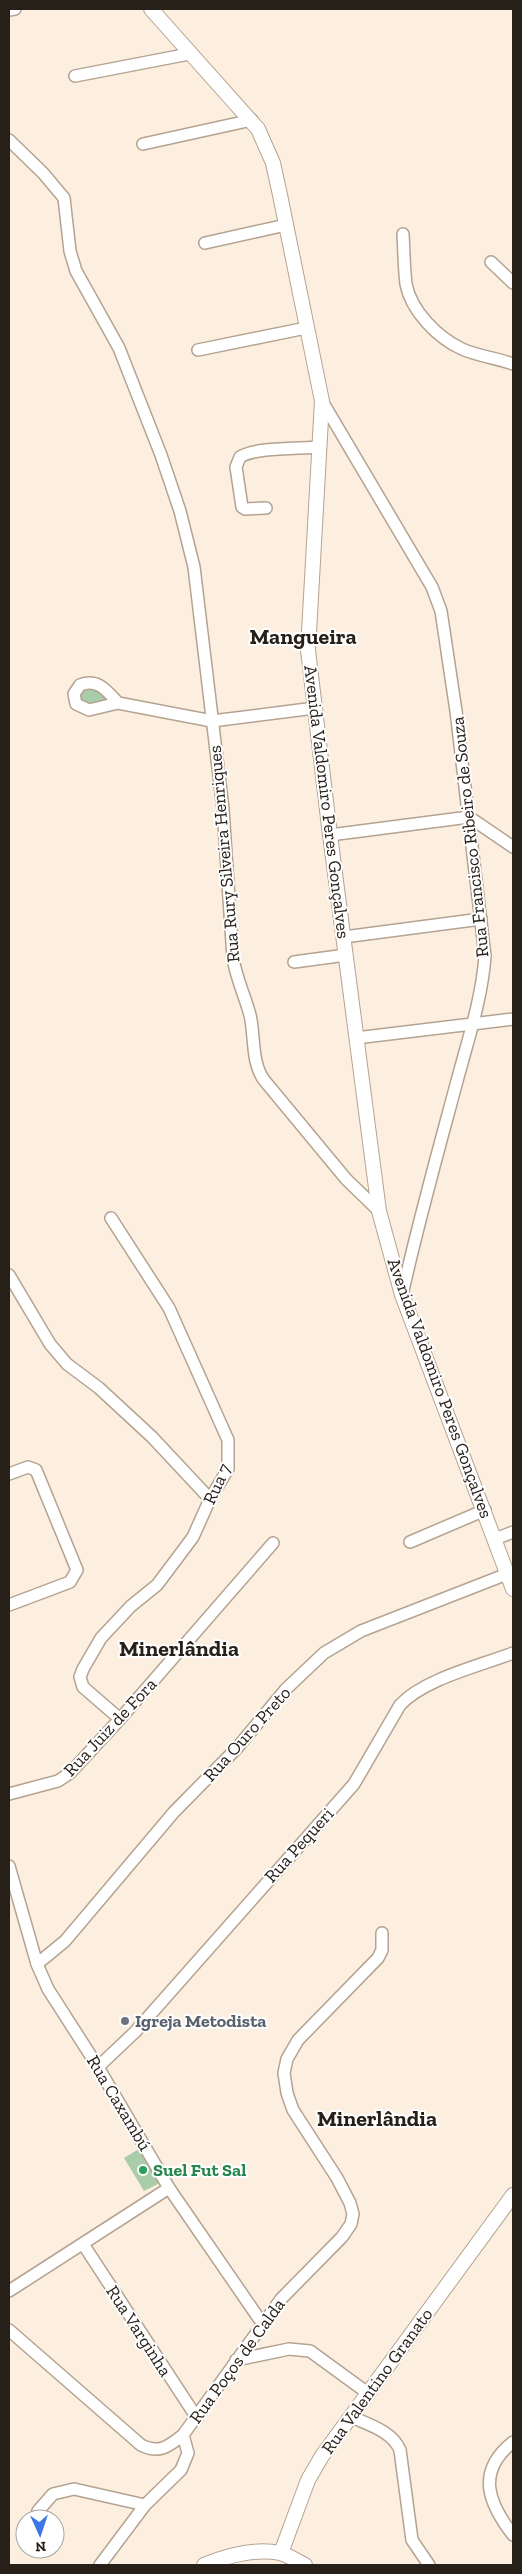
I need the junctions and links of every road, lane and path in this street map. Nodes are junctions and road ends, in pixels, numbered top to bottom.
1 (15, 9) edge
2 (151, 9) edge
3 (9, 10) edge
4 (189, 54) junction
5 (75, 76) dead end
6 (252, 120) junction
7 (9, 140) edge
8 (144, 144) dead end
9 (286, 225) junction
10 (403, 234) dead end
11 (205, 243) dead end
12 (491, 262) dead end
13 (513, 283) edge
14 (306, 328) junction
15 (198, 350) dead end
16 (513, 364) edge
17 (322, 401) junction
18 (320, 447) junction
19 (266, 508) dead end
20 (118, 703) dead end
21 (315, 708) junction
22 (212, 721) junction
23 (469, 817) junction
24 (330, 835) junction
25 (513, 847) edge
26 (481, 919) junction
27 (344, 937) junction
28 (346, 956) junction
29 (294, 962) dead end
30 (513, 1019) edge
31 (472, 1023) junction
32 (356, 1038) junction
33 (379, 1211) junction
34 (111, 1218) dead end
35 (410, 1259) junction
36 (392, 1261) junction
37 (9, 1276) edge
38 (402, 1295) junction
39 (9, 1474) edge
40 (210, 1499) junction
41 (484, 1510) junction
42 (513, 1532) edge
43 (495, 1540) junction
44 (410, 1542) dead end
45 (273, 1543) dead end
46 (508, 1574) junction
47 (513, 1589) edge
48 (9, 1605) edge
49 (513, 1653) edge
50 (120, 1719) junction
51 (9, 1794) edge
52 (9, 1866) edge
53 (382, 1934) dead end
54 (37, 1964) junction
55 (98, 2067) junction
56 (169, 2188) junction
57 (513, 2195) edge
58 (513, 2207) edge
59 (493, 2219) junction
60 (83, 2244) junction
61 (9, 2291) edge
62 (262, 2323) junction
63 (9, 2330) edge
64 (236, 2360) junction
65 (369, 2394) junction
66 (352, 2416) junction
67 (197, 2418) junction
68 (183, 2435) junction
69 (513, 2442) edge
70 (145, 2504) junction
71 (40, 2509) edge
72 (513, 2535) edge
73 (281, 2553) junction
74 (100, 2565) edge
75 (204, 2565) edge
76 (305, 2565) edge
77 (429, 2565) edge

1 - 3 street
2 - 4 street, Avenida Valdomiro Peres Gonçalves
4 - 5 street
4 - 6 street, Avenida Valdomiro Peres Gonçalves
6 - 8 street
6 - 9 street, Avenida Valdomiro Peres Gonçalves
7 - 22 street, Rua Rury Silveira Henriques
9 - 11 street
9 - 14 street, Avenida Valdomiro Peres Gonçalves
10 - 16 street
12 - 13 street
14 - 15 street
14 - 17 street, Avenida Valdomiro Peres Gonçalves
17 - 18 street, Avenida Valdomiro Peres Gonçalves
17 - 23 street, Rua Francisco Ribeiro de Souza
18 - 19 street
18 - 21 street, Avenida Valdomiro Peres Gonçalves
20 - 22 street
21 - 22 street
21 - 24 street, Avenida Valdomiro Peres Gonçalves
22 - 33 street, Rua Rury Silveira Henriques
23 - 24 street
23 - 25 street
23 - 26 street, Rua Francisco Ribeiro de Souza
24 - 27 street, Avenida Valdomiro Peres Gonçalves
26 - 27 street
26 - 31 street, Rua Francisco Ribeiro de Souza
27 - 28 street, Avenida Valdomiro Peres Gonçalves
28 - 29 street
28 - 32 street, Avenida Valdomiro Peres Gonçalves
30 - 31 street
31 - 32 street
31 - 35 street, Rua Francisco Ribeiro de Souza
32 - 33 street, Avenida Valdomiro Peres Gonçalves
33 - 36 street, Avenida Valdomiro Peres Gonçalves
34 - 40 street, Rua 7
35 - 36 street
35 - 38 street, Rua Francisco Ribeiro de Souza
36 - 38 street, Avenida Valdomiro Peres Gonçalves
37 - 40 street
38 - 41 street, Avenida Valdomiro Peres Gonçalves
39 - 48 street
40 - 50 street, Rua 7
41 - 43 street, Avenida Valdomiro Peres Gonçalves
41 - 44 street
42 - 43 street
43 - 46 street, Avenida Valdomiro Peres Gonçalves
45 - 50 street, Rua Juiz de Fora
46 - 47 street, Avenida Valdomiro Peres Gonçalves
46 - 54 street, Rua Ouro Preto
49 - 55 street, Rua Pequeri
50 - 51 street, Rua Juiz de Fora
52 - 54 street, Rua Caxambú
53 - 62 street, Rua Poços de Calda
54 - 55 street, Rua Caxambú
55 - 56 street, Rua Caxambú
56 - 60 street
56 - 62 street, Rua Caxambú
57 - 59 street, Rua Valentino Granato
58 - 59 street, Rua Valentino Granato
59 - 65 street, Rua Valentino Granato
60 - 61 street
60 - 67 street, Rua Varginha
62 - 64 street, Rua Poços de Calda
63 - 68 street, Rua Poços de Calda
64 - 65 street
64 - 67 street, Rua Poços de Calda
65 - 66 street, Rua Valentino Granato
66 - 73 street, Rua Valentino Granato
66 - 77 street
67 - 68 street, Rua Poços de Calda
68 - 70 street
69 - 72 street
70 - 71 street
70 - 74 street
73 - 75 street
73 - 76 street

